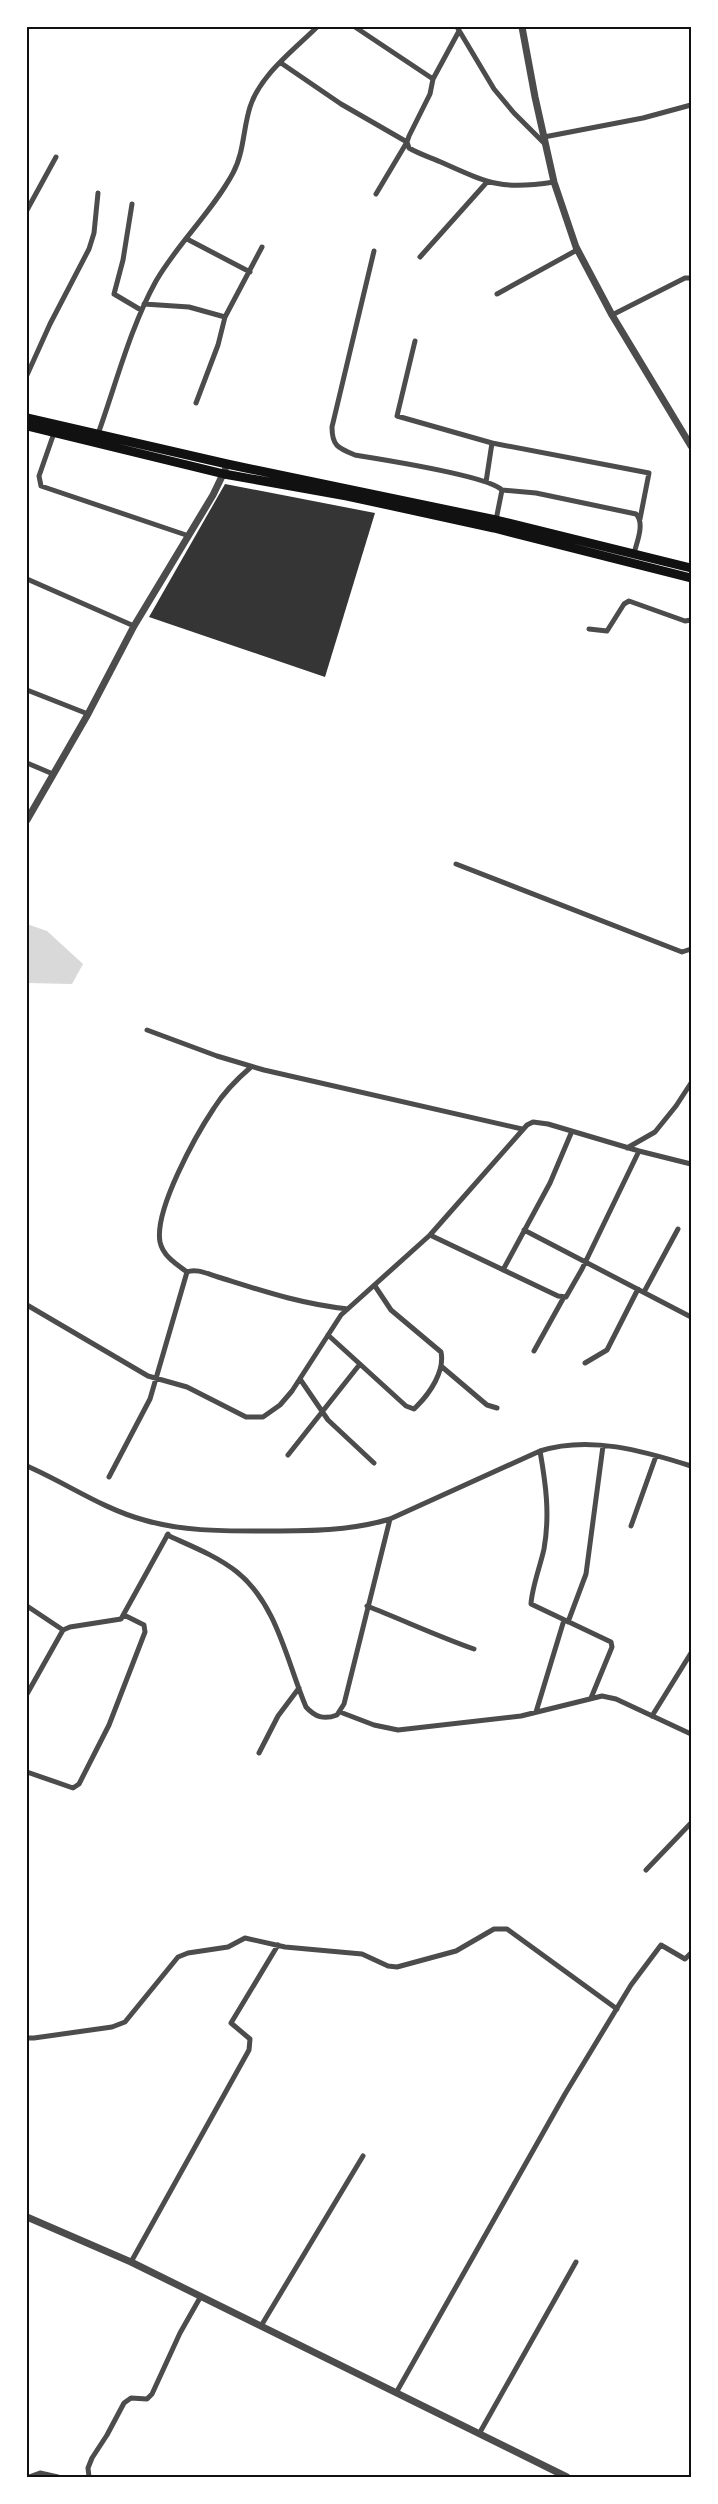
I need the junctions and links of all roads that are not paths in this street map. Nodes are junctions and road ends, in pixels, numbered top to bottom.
1 (317, 27) edge
2 (355, 27) edge
3 (522, 27) edge
4 (458, 29) edge
5 (281, 63) junction
6 (433, 79) junction
7 (691, 105) edge
8 (545, 140) junction
9 (407, 142) junction
10 (56, 156) dead end
11 (486, 182) junction
12 (555, 182) junction
13 (98, 193) dead end
14 (376, 194) dead end
15 (132, 204) dead end
16 (27, 210) edge
17 (187, 239) junction
18 (262, 247) dead end
19 (577, 250) junction
20 (374, 251) dead end
21 (420, 257) dead end
22 (250, 272) junction
23 (691, 278) edge
24 (497, 294) dead end
25 (144, 304) junction
26 (141, 310) junction
27 (612, 315) junction
28 (225, 317) junction
29 (415, 341) dead end
30 (27, 375) edge
31 (196, 403) dead end
32 (27, 418) edge
33 (27, 426) edge
34 (54, 433) junction
35 (98, 434) junction
36 (492, 444) junction
37 (691, 446) edge
38 (225, 469) junction
39 (486, 482) junction
40 (502, 490) junction
41 (640, 519) junction
42 (496, 520) junction
43 (189, 536) junction
44 (634, 554) junction
45 (691, 568) edge
46 (691, 578) edge
47 (27, 579) edge
48 (691, 620) edge
49 (134, 626) junction
50 (589, 629) dead end
51 (27, 690) edge
52 (88, 714) junction
53 (27, 763) edge
54 (53, 774) junction
55 (27, 820) edge
56 (456, 864) dead end
57 (689, 952) edge
58 (147, 1030) dead end
59 (251, 1066) junction
60 (691, 1083) edge
61 (522, 1129) junction
62 (572, 1131) junction
63 (627, 1148) junction
64 (639, 1151) junction
65 (691, 1164) edge
66 (678, 1229) dead end
67 (524, 1230) junction
68 (430, 1235) junction
69 (586, 1262) junction
70 (503, 1270) junction
71 (187, 1272) junction
72 (375, 1286) junction
73 (638, 1289) junction
74 (644, 1292) junction
75 (564, 1297) junction
76 (27, 1305) edge
77 (348, 1309) junction
78 (691, 1317) edge
79 (328, 1335) junction
80 (534, 1351) dead end
81 (585, 1363) dead end
82 (360, 1364) junction
83 (441, 1366) junction
84 (156, 1379) junction
85 (300, 1379) junction
86 (497, 1408) dead end
87 (323, 1411) junction
88 (603, 1446) junction
89 (540, 1451) junction
90 (288, 1455) dead end
91 (656, 1456) junction
92 (374, 1463) dead end
93 (27, 1466) edge
94 (691, 1466) edge
95 (109, 1477) dead end
96 (390, 1519) junction
97 (631, 1526) dead end
98 (170, 1527) junction
99 (167, 1535) junction
100 (27, 1606) edge
101 (367, 1606) junction
102 (124, 1615) junction
103 (566, 1621) junction
104 (63, 1630) junction
105 (474, 1648) dead end
106 (691, 1653) edge
107 (299, 1688) junction
108 (27, 1694) edge
109 (591, 1698) junction
110 (340, 1712) junction
111 (536, 1712) junction
112 (652, 1716) junction
113 (691, 1734) edge
114 (259, 1753) dead end
115 (27, 1772) edge
116 (691, 1823) edge
117 (646, 1870) dead end
118 (278, 1946) junction
119 (691, 1953) edge
120 (617, 2009) junction
121 (27, 2038) edge
122 (363, 2156) dead end
123 (27, 2217) edge
124 (131, 2262) junction
125 (576, 2262) dead end
126 (201, 2296) junction
127 (261, 2326) junction
128 (396, 2393) junction
129 (479, 2434) junction
130 (29, 2477) edge
131 (58, 2477) edge
132 (89, 2477) edge
133 (567, 2477) edge

1 - 5 street
2 - 6 street
3 - 8 street
4 - 6 street
4 - 8 street
5 - 9 street
5 - 17 street
6 - 9 street
7 - 8 street
8 - 12 street
9 - 11 street
9 - 14 street
10 - 16 street
11 - 12 street
11 - 21 street
12 - 19 street
13 - 30 street
15 - 26 street
17 - 22 street
17 - 25 street
18 - 22 street
19 - 24 street
19 - 27 street
20 - 39 street
22 - 28 street
23 - 27 street
25 - 26 street
25 - 28 street
26 - 35 street
27 - 37 street
28 - 31 street
29 - 36 street
32 - 35 main road
33 - 34 main road
34 - 38 main road
34 - 43 street
35 - 38 main road
36 - 39 street
36 - 41 street
38 - 42 main road
38 - 43 street
38 - 46 main road
39 - 40 street
40 - 41 street
40 - 42 street
41 - 44 street
42 - 44 main road
43 - 49 street
44 - 45 main road
47 - 49 street
48 - 50 street
49 - 52 street
51 - 52 street
52 - 54 street
53 - 54 street
54 - 55 street
56 - 57 street
58 - 59 street
59 - 61 street
59 - 71 street
60 - 63 street
61 - 62 street
61 - 68 street
62 - 63 street
62 - 67 street
63 - 64 street
64 - 65 street
64 - 69 street
66 - 74 street
67 - 69 street
67 - 70 street
68 - 70 street
68 - 72 street
69 - 73 street
69 - 75 street
70 - 75 street
71 - 77 street
71 - 84 street
72 - 77 street
72 - 83 street
73 - 74 street
73 - 81 street
74 - 78 street
75 - 80 street
76 - 84 street
77 - 79 street
79 - 82 street
79 - 85 street
82 - 83 street
82 - 87 street
83 - 86 street
84 - 85 street
84 - 95 street
85 - 87 street
87 - 90 street
87 - 92 street
88 - 89 street
88 - 91 street
88 - 103 street
89 - 96 street
89 - 103 street
91 - 94 street
91 - 97 street
93 - 98 street
96 - 98 street
96 - 101 street
98 - 99 street
99 - 102 street
99 - 107 street
100 - 104 street
101 - 105 street
101 - 110 street
102 - 104 street
102 - 115 street
103 - 109 street
103 - 111 street
104 - 108 street
106 - 112 street
107 - 110 street
107 - 114 street
109 - 111 street
109 - 112 street
110 - 111 street
112 - 113 street
116 - 117 street
118 - 120 street
118 - 121 street
118 - 124 street
119 - 120 street
120 - 128 street
122 - 127 street
123 - 124 street
124 - 126 street
125 - 129 street
126 - 127 street
126 - 132 street
127 - 128 street
128 - 129 street
129 - 133 street
130 - 131 street

